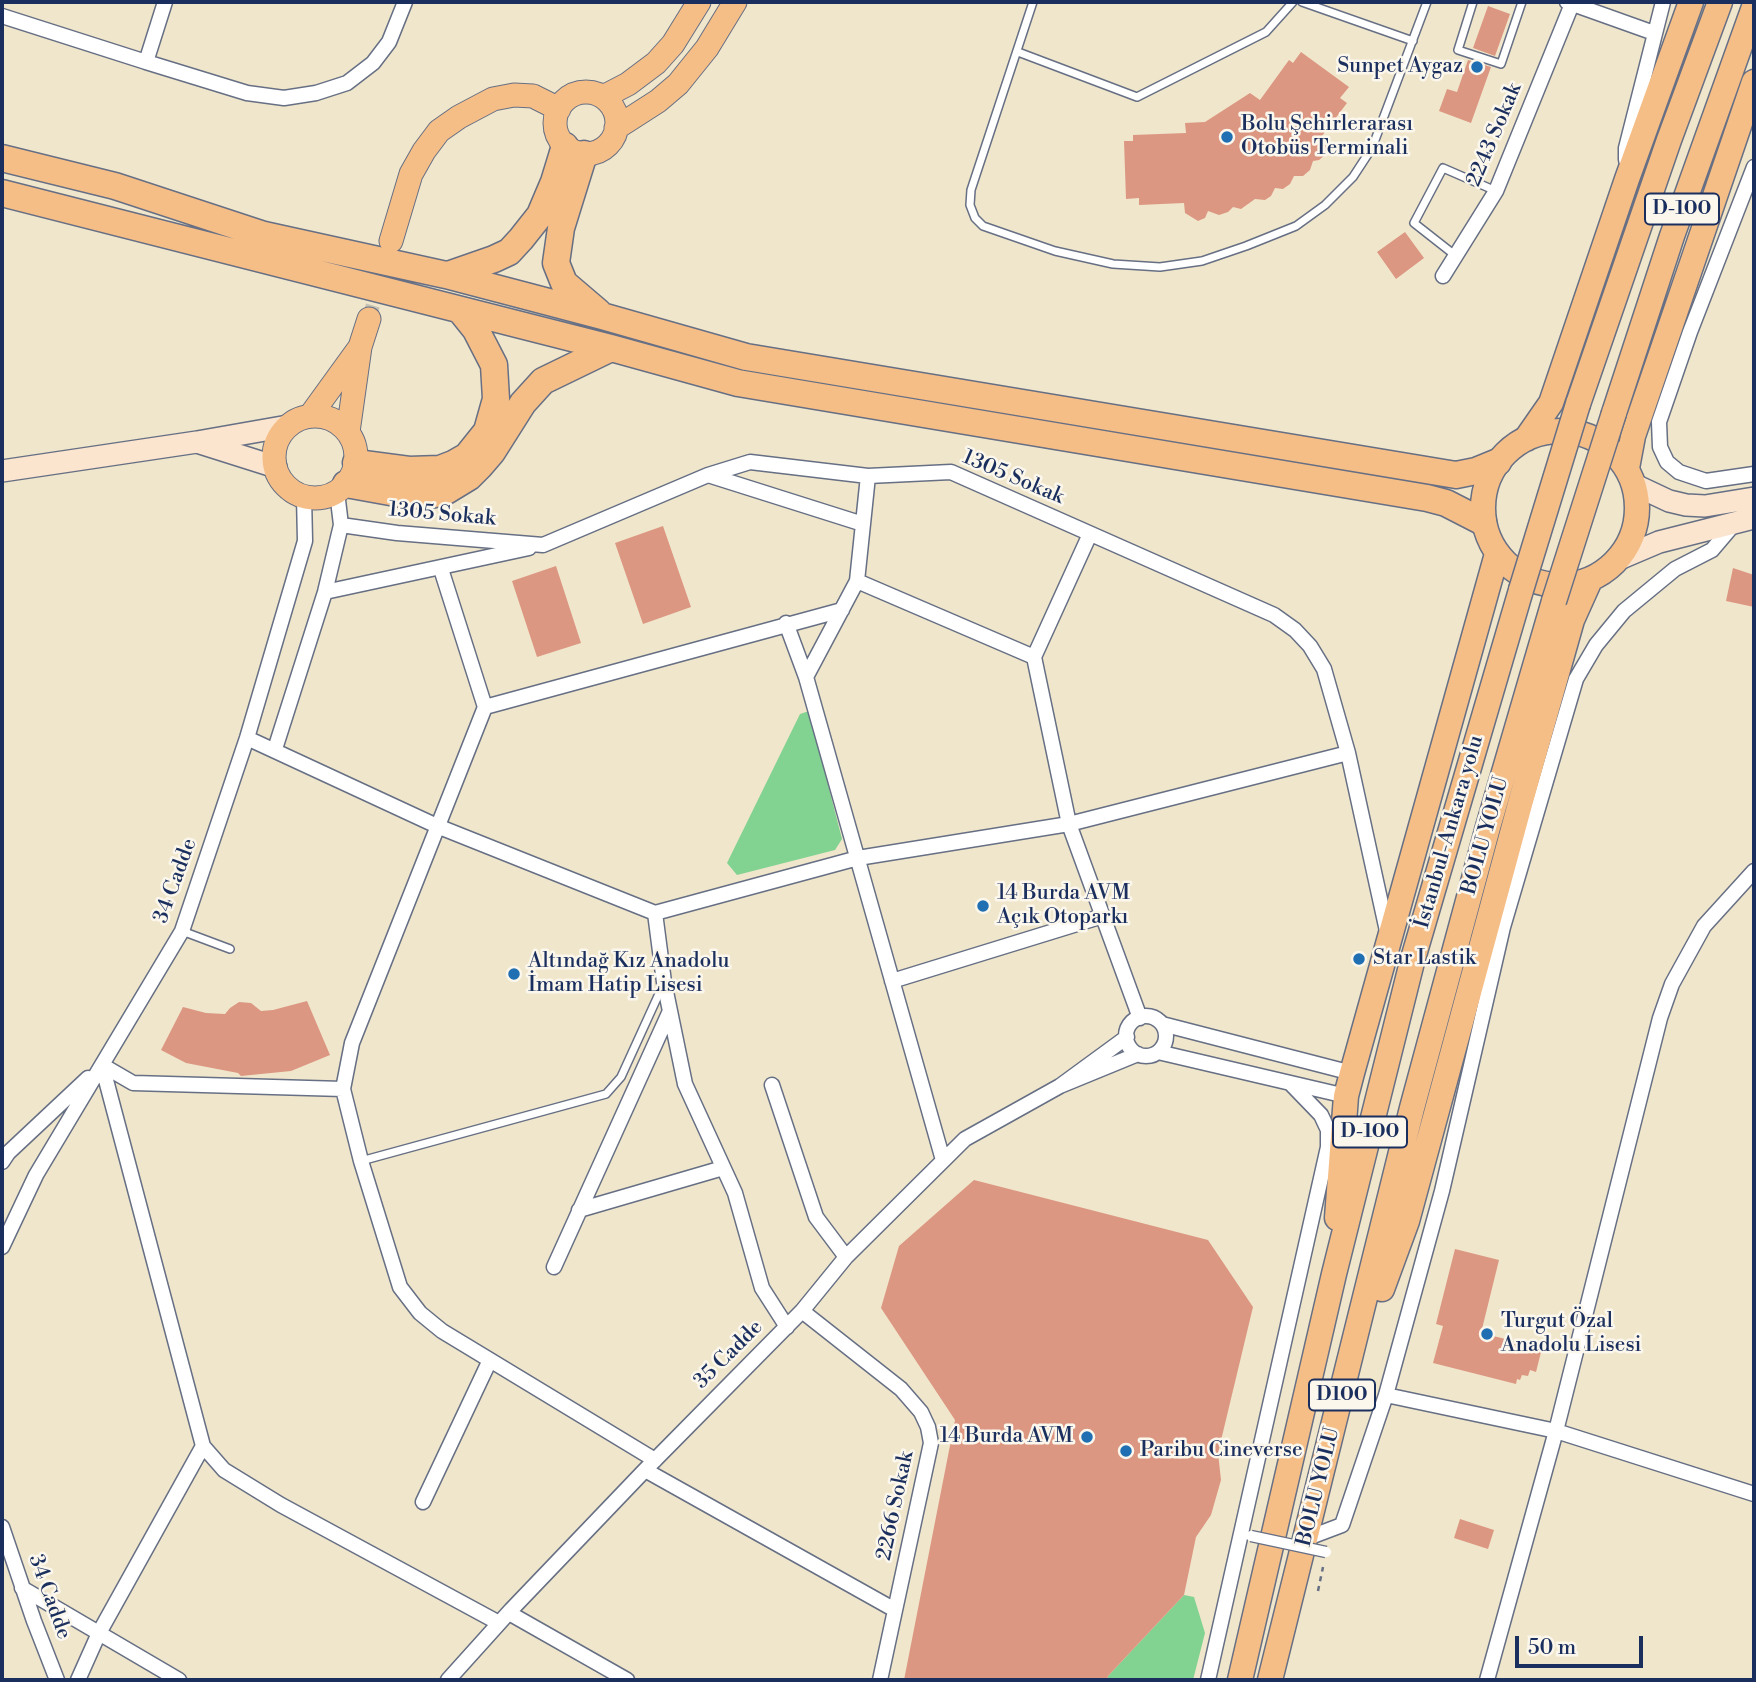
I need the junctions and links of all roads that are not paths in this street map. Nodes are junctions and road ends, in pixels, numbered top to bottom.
1 (165, 2) edge
2 (405, 2) edge
3 (699, 2) edge
4 (1033, 2) edge
5 (1293, 2) edge
6 (1302, 2) edge
7 (1427, 2) edge
8 (1473, 2) edge
9 (1521, 2) edge
10 (1663, 2) edge
11 (1691, 2) edge
12 (1720, 2) edge
13 (1569, 3) edge
14 (735, 4) edge
15 (1754, 7) edge
16 (2, 16) edge
17 (1654, 33) junction
18 (1413, 41) junction
19 (1018, 52) junction
20 (146, 62) junction
21 (1754, 82) edge
22 (603, 97) junction
23 (559, 109) junction
24 (616, 128) junction
25 (575, 150) junction
26 (2, 158) edge
27 (1754, 167) edge
28 (1627, 179) junction
29 (1496, 191) junction
30 (2, 192) edge
31 (391, 241) tunnel mouth
32 (1456, 256) junction
33 (446, 275) junction
34 (1443, 276) dead end
35 (460, 310) junction
36 (602, 316) junction
37 (369, 320) tunnel mouth
38 (360, 347) junction
39 (611, 348) junction
40 (310, 416) junction
41 (288, 426) junction
42 (348, 432) junction
43 (1526, 439) junction
44 (197, 442) junction
45 (1498, 462) junction
46 (276, 467) junction
47 (2, 471) edge
48 (1754, 474) edge
49 (708, 475) junction
50 (868, 476) junction
51 (1631, 476) junction
52 (346, 479) junction
53 (304, 496) junction
54 (1754, 498) edge
55 (1745, 521) edge
56 (1483, 522) junction
57 (863, 524) junction
58 (341, 525) junction
59 (1090, 534) junction
60 (543, 545) junction
61 (1497, 554) junction
62 (1619, 559) junction
63 (441, 569) junction
64 (1590, 580) junction
65 (857, 581) junction
66 (325, 592) junction
67 (842, 610) junction
68 (786, 624) junction
69 (1034, 657) junction
70 (806, 677) junction
71 (485, 707) junction
72 (247, 738) junction
73 (275, 749) junction
74 (1348, 753) junction
75 (1069, 824) junction
76 (438, 826) junction
77 (858, 858) junction
78 (1754, 871) edge
79 (655, 913) junction
80 (1103, 916) junction
81 (182, 931) junction
82 (1389, 939) junction
83 (230, 949) dead end
84 (892, 981) junction
85 (664, 982) junction
86 (670, 1011) junction
87 (1140, 1018) junction
88 (1162, 1024) junction
89 (1127, 1037) junction
90 (1158, 1052) junction
91 (1138, 1054) junction
92 (102, 1065) junction
93 (772, 1085) dead end
94 (1292, 1085) junction
95 (1349, 1085) junction
96 (1060, 1086) junction
97 (343, 1089) junction
98 (1412, 1108) joint
99 (943, 1160) junction
100 (361, 1161) junction
101 (2, 1162) edge
102 (723, 1168) junction
103 (579, 1210) junction
104 (2, 1247) edge
105 (846, 1257) junction
106 (554, 1266) dead end
107 (1334, 1275) junction
108 (802, 1311) junction
109 (787, 1327) junction
110 (490, 1360) junction
111 (1386, 1395) junction
112 (1339, 1405) junction
113 (1556, 1431) junction
114 (203, 1446) junction
115 (650, 1465) junction
116 (1754, 1494) edge
117 (423, 1502) dead end
118 (2, 1528) edge
119 (1251, 1536) dead end
120 (1315, 1546) junction
121 (22, 1588) junction
122 (895, 1610) junction
123 (504, 1618) junction
124 (99, 1633) junction
125 (57, 1680) edge
126 (78, 1680) edge
127 (179, 1680) edge
128 (448, 1680) edge
129 (627, 1680) edge
130 (880, 1680) edge
131 (1208, 1680) edge
132 (1240, 1680) edge
133 (1270, 1680) edge
134 (1487, 1680) edge

1 - 20 street
2 - 20 street
3 - 22 main road
4 - 19 lane
5 - 19 lane
6 - 18 lane
7 - 18 lane
8 - 9 lane
10 - 17 street
11 - 28 highway
12 - 107 highway, İstanbul-Ankara yolu / D-100, bridge
13 - 17 street
13 - 29 street, 2243 Sokak
14 - 24 main road
15 - 98 highway, BOLU YOLU / D-100, bridge
16 - 20 street
17 - 28 street
18 - 19 lane
21 - 51 highway
22 - 23 main road
22 - 24 main road
23 - 25 main road
23 - 31 main road
24 - 25 main road
25 - 33 highway
25 - 36 highway
26 - 33 highway
27 - 48 street
28 - 43 highway
29 - 32 street, 2243 Sokak
29 - 32 lane
30 - 35 highway
32 - 34 street, 2243 Sokak
33 - 36 highway
35 - 39 highway
35 - 52 highway
36 - 45 highway
37 - 38 main road
38 - 40 main road
38 - 42 main road
39 - 52 highway
39 - 56 highway
40 - 41 main road
40 - 42 main road
41 - 44 main road
41 - 46 main road
42 - 52 main road
43 - 45 highway
43 - 51 highway
44 - 46 main road
44 - 47 main road
45 - 56 highway
46 - 53 main road
49 - 50 street, 1305 Sokak
49 - 57 street
49 - 60 street, 1305 Sokak
50 - 57 street
50 - 59 street, 1305 Sokak
51 - 54 main road
51 - 62 highway
52 - 53 main road
52 - 58 street
53 - 72 street, 34 Cadde
55 - 62 main road
55 - 111 street
56 - 61 highway
57 - 65 street
58 - 60 street, 1305 Sokak
58 - 66 street
59 - 69 street
59 - 74 street, 1305 Sokak
60 - 63 street
61 - 64 highway
61 - 82 highway
62 - 64 highway
63 - 66 street
63 - 71 street
64 - 112 highway
65 - 67 street
65 - 69 street
66 - 73 street
67 - 68 street
67 - 70 street
68 - 70 street
68 - 71 street
69 - 75 street
70 - 77 street
71 - 76 street
72 - 73 street
72 - 81 street, 34 Cadde
73 - 76 street
74 - 75 street
74 - 82 street, 1305 Sokak
75 - 77 street
75 - 80 street
76 - 79 street
76 - 97 street
77 - 79 street
77 - 84 street
78 - 113 street
79 - 85 street
80 - 84 street
80 - 87 street
81 - 83 lane
81 - 92 street, 34 Cadde
82 - 95 highway
84 - 99 street
85 - 86 street
85 - 100 lane
86 - 102 street
86 - 103 street
87 - 88 street
87 - 89 street
88 - 90 street
88 - 95 street
89 - 91 street
89 - 96 street
90 - 91 street
90 - 94 street
91 - 96 street
92 - 97 street
92 - 101 street
92 - 104 street, 34 Cadde
92 - 114 street
93 - 105 street
94 - 95 street
94 - 131 street
95 - 107 highway
96 - 99 street, 35 Cadde
97 - 100 street
98 - 112 highway, BOLU YOLU / D100
99 - 105 street, 35 Cadde
100 - 110 street
102 - 103 street
102 - 109 street
103 - 106 street
105 - 108 street, 35 Cadde
107 - 132 highway, İstanbul-Ankara yolu / D-100
108 - 109 street, 35 Cadde
108 - 122 street, 2266 Sokak
109 - 115 street, 35 Cadde
110 - 115 street
110 - 117 street
111 - 113 street
111 - 120 street
112 - 120 highway, BOLU YOLU / D100
113 - 116 street
113 - 134 street
114 - 123 street
114 - 124 street
115 - 122 street
115 - 123 street, 35 Cadde
118 - 121 street, 34 Cadde
119 - 120 street, bridge
120 - 133 highway, BOLU YOLU / D100
121 - 124 street
121 - 125 street, 34 Cadde
122 - 130 street, 2266 Sokak
123 - 128 street, 35 Cadde
123 - 129 street
124 - 126 street
124 - 127 street

